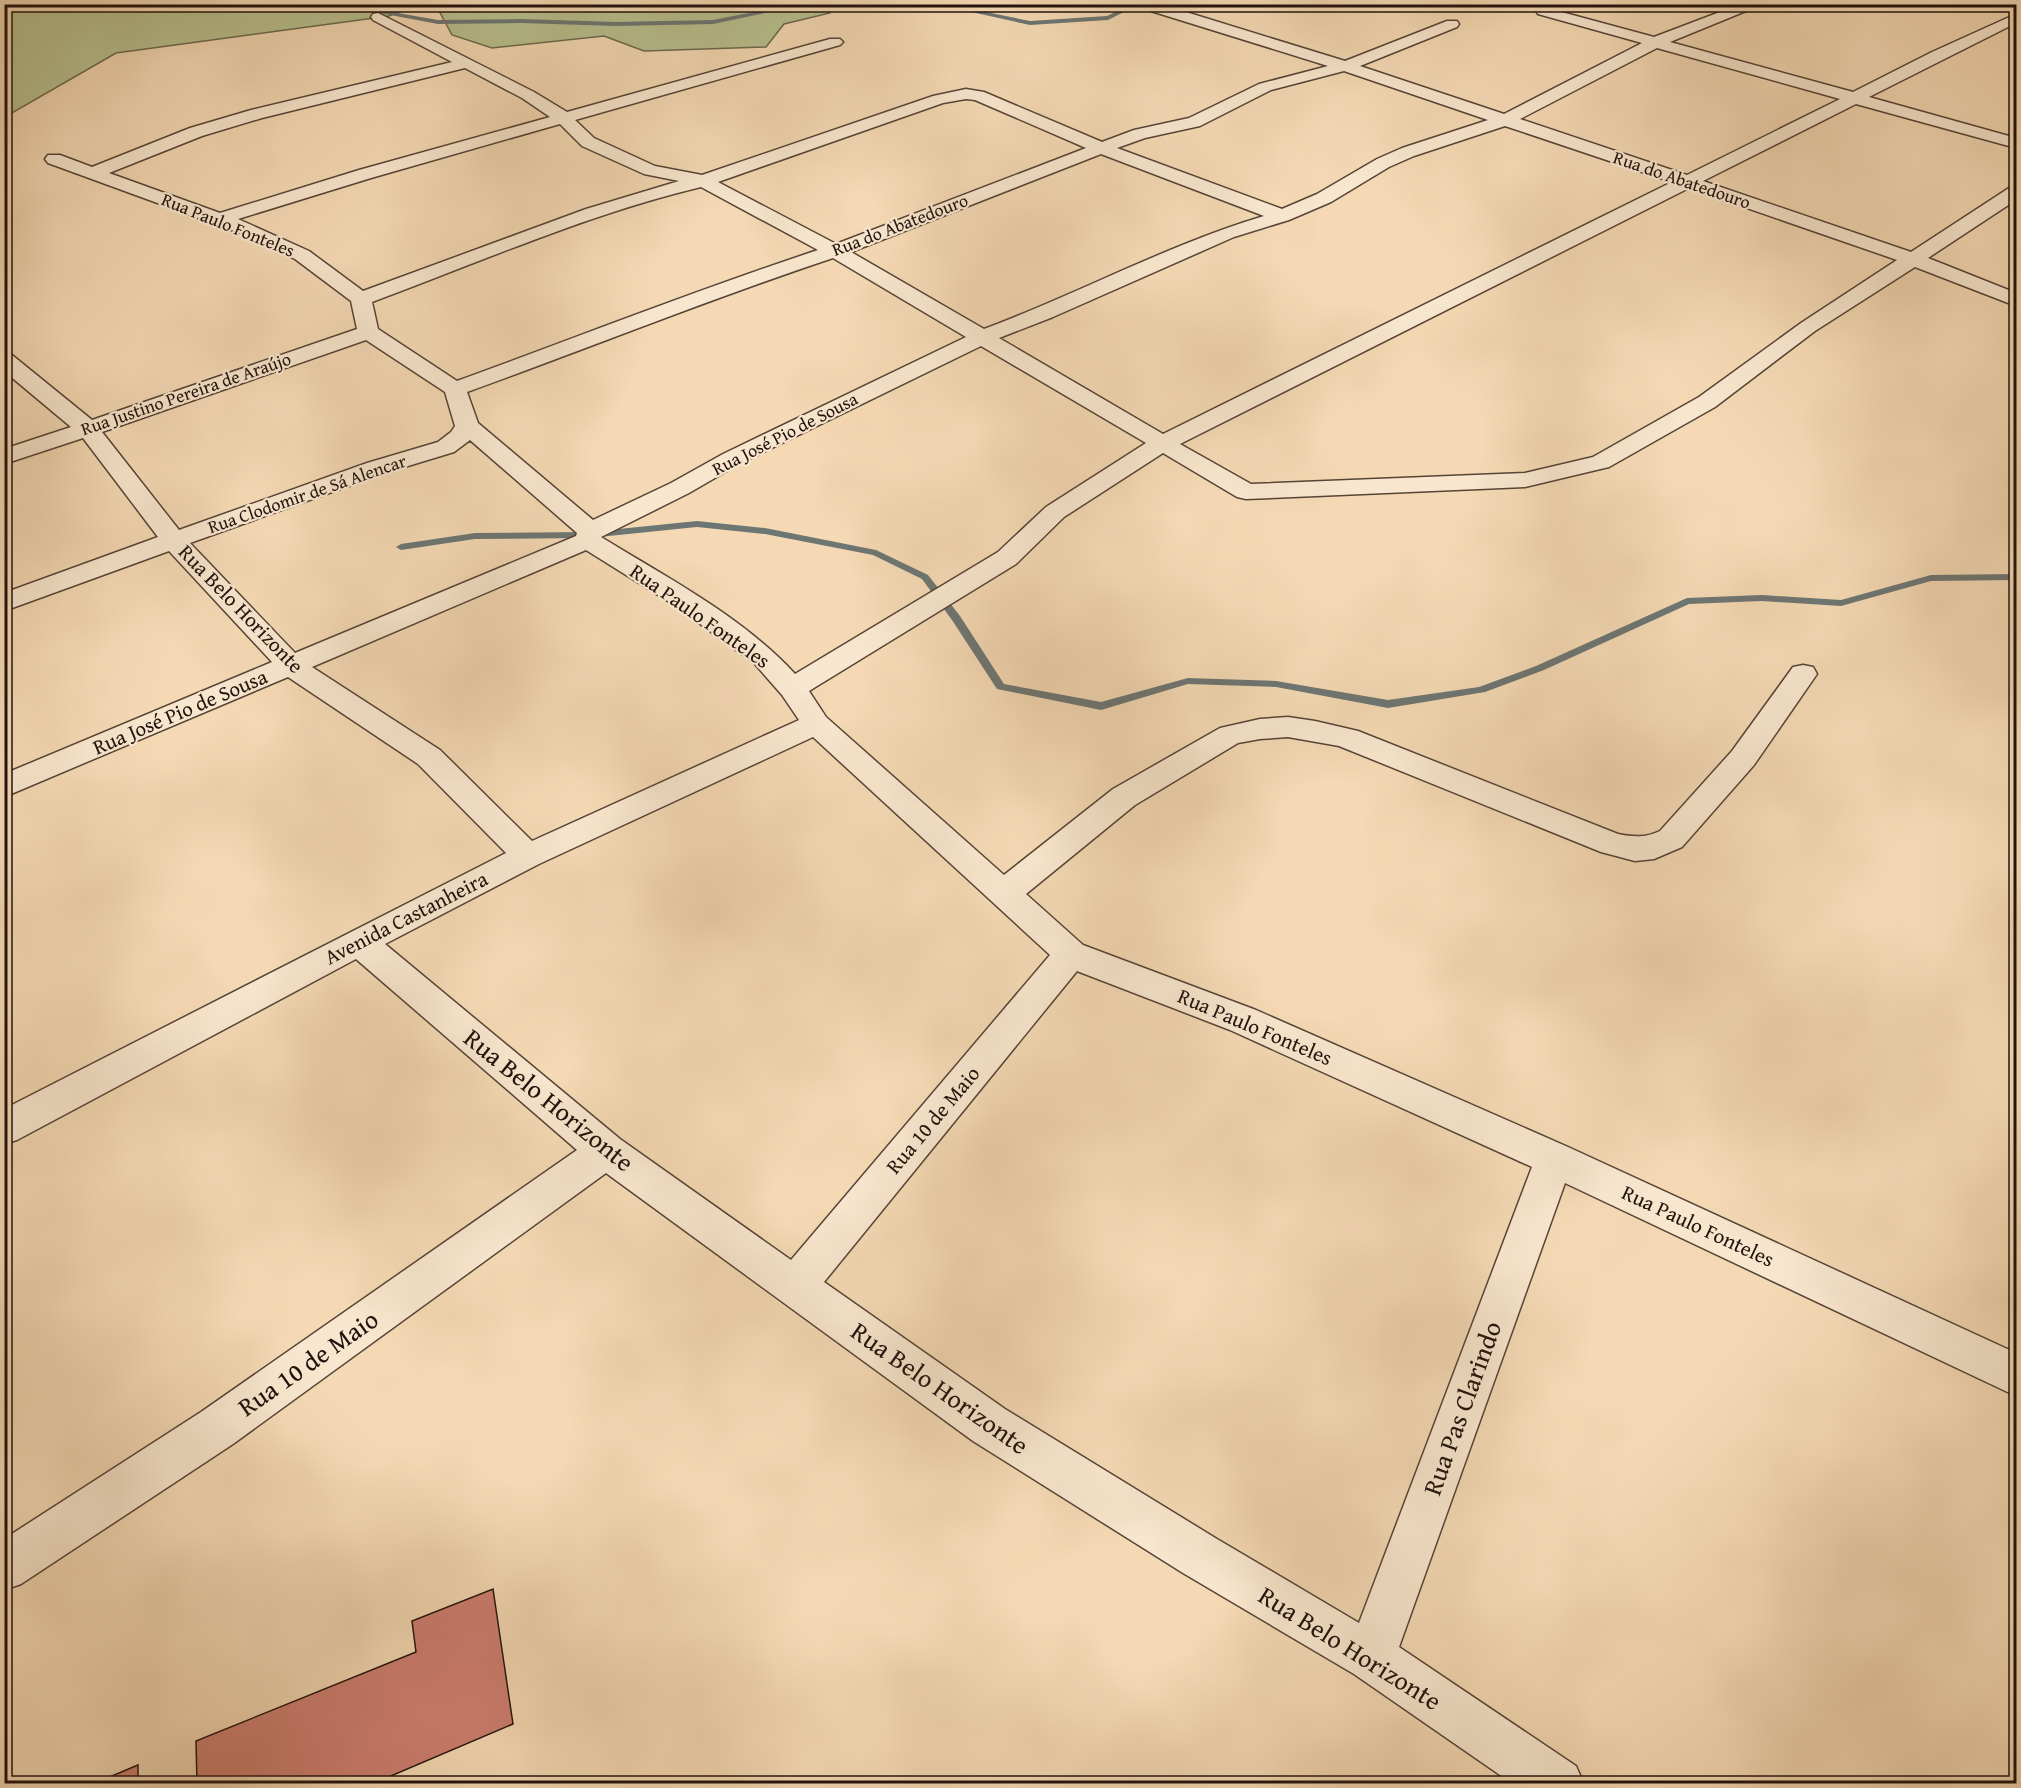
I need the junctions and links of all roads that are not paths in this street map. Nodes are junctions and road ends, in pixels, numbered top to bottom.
1 (1143, 4) edge
2 (1756, 4) edge
3 (1543, 11) dead end
4 (378, 17) dead end
5 (2016, 18) edge
6 (1452, 24) dead end
7 (835, 42) dead end
8 (1656, 42) junction
9 (467, 63) junction
10 (1346, 66) junction
11 (1854, 98) junction
12 (565, 120) junction
13 (1505, 120) junction
14 (2016, 143) edge
15 (1101, 148) junction
16 (54, 159) dead end
17 (92, 173) junction
18 (1685, 181) junction
19 (702, 182) junction
20 (2016, 192) edge
21 (1282, 216) junction
22 (219, 219) junction
23 (835, 251) junction
24 (1916, 260) junction
25 (361, 299) junction
26 (2016, 300) edge
27 (368, 332) junction
28 (980, 338) junction
29 (4, 360) edge
30 (455, 389) junction
31 (466, 426) junction
32 (88, 429) junction
33 (1163, 443) junction
34 (4, 457) edge
35 (589, 536) junction
36 (175, 542) junction
37 (4, 603) edge
38 (291, 666) junction
39 (1803, 674) dead end
40 (792, 688) junction
41 (816, 724) junction
42 (4, 786) edge
43 (528, 856) junction
44 (1004, 894) junction
45 (359, 942) junction
46 (1071, 954) junction
47 (4, 1128) edge
48 (606, 1151) junction
49 (1554, 1159) junction
50 (795, 1286) junction
51 (2016, 1375) edge
52 (4, 1567) edge
53 (1371, 1657) junction
54 (1558, 1784) edge

1 - 10 street, Rua do Abatedouro
2 - 8 street, Rua José Pio de Sousa
3 - 8 street
4 - 9 street
5 - 11 street
6 - 10 street, Rua do Abatedouro
7 - 12 street
8 - 11 street
8 - 13 street, Rua José Pio de Sousa
9 - 12 street
9 - 17 street
10 - 13 street, Rua do Abatedouro
10 - 15 street, Rua do Abatedouro
11 - 14 street
11 - 18 street
12 - 19 street
12 - 22 street
13 - 18 street, Rua do Abatedouro
13 - 21 street, Rua José Pio de Sousa
15 - 19 street
15 - 21 street
15 - 23 street, Rua do Abatedouro
16 - 17 street, Rua Paulo Fonteles
17 - 22 street, Rua Paulo Fonteles
18 - 24 street, Rua do Abatedouro
18 - 33 street
19 - 23 street
19 - 25 street
20 - 24 street
21 - 28 street, Rua José Pio de Sousa
22 - 25 street, Rua Paulo Fonteles
23 - 28 street
23 - 30 street, Rua do Abatedouro
24 - 26 street, Rua do Abatedouro
24 - 33 street
25 - 27 street
27 - 30 street
27 - 32 street, Rua Justino Pereira de Araújo
28 - 33 street
28 - 35 street, Rua José Pio de Sousa
29 - 32 street, Rua Belo Horizonte
30 - 31 street
31 - 35 street, Rua Paulo Fonteles
31 - 36 street, Rua Clodomir de Sá Alencar
32 - 34 street, Rua Justino Pereira de Araújo
32 - 36 street, Rua Belo Horizonte
33 - 40 street
35 - 38 street, Rua José Pio de Sousa
35 - 40 street, Rua Paulo Fonteles
36 - 37 street, Rua Clodomir de Sá Alencar
36 - 38 street, Rua Belo Horizonte
38 - 42 street, Rua José Pio de Sousa
38 - 43 street, Rua Belo Horizonte
39 - 44 street
40 - 41 street, Rua Paulo Fonteles
41 - 43 street, Avenida Castanheira
41 - 44 street, Rua Paulo Fonteles
43 - 45 street, Avenida Castanheira
44 - 46 street, Rua Paulo Fonteles
45 - 47 street, Avenida Castanheira
45 - 48 street, Rua Belo Horizonte
46 - 49 street, Rua Paulo Fonteles
46 - 50 street, Rua 10 de Maio
48 - 50 street, Rua Belo Horizonte
48 - 52 street, Rua 10 de Maio
49 - 51 street, Rua Paulo Fonteles
49 - 53 street, Rua Pas Clarindo
50 - 53 street, Rua Belo Horizonte
53 - 54 street, Rua Belo Horizonte

